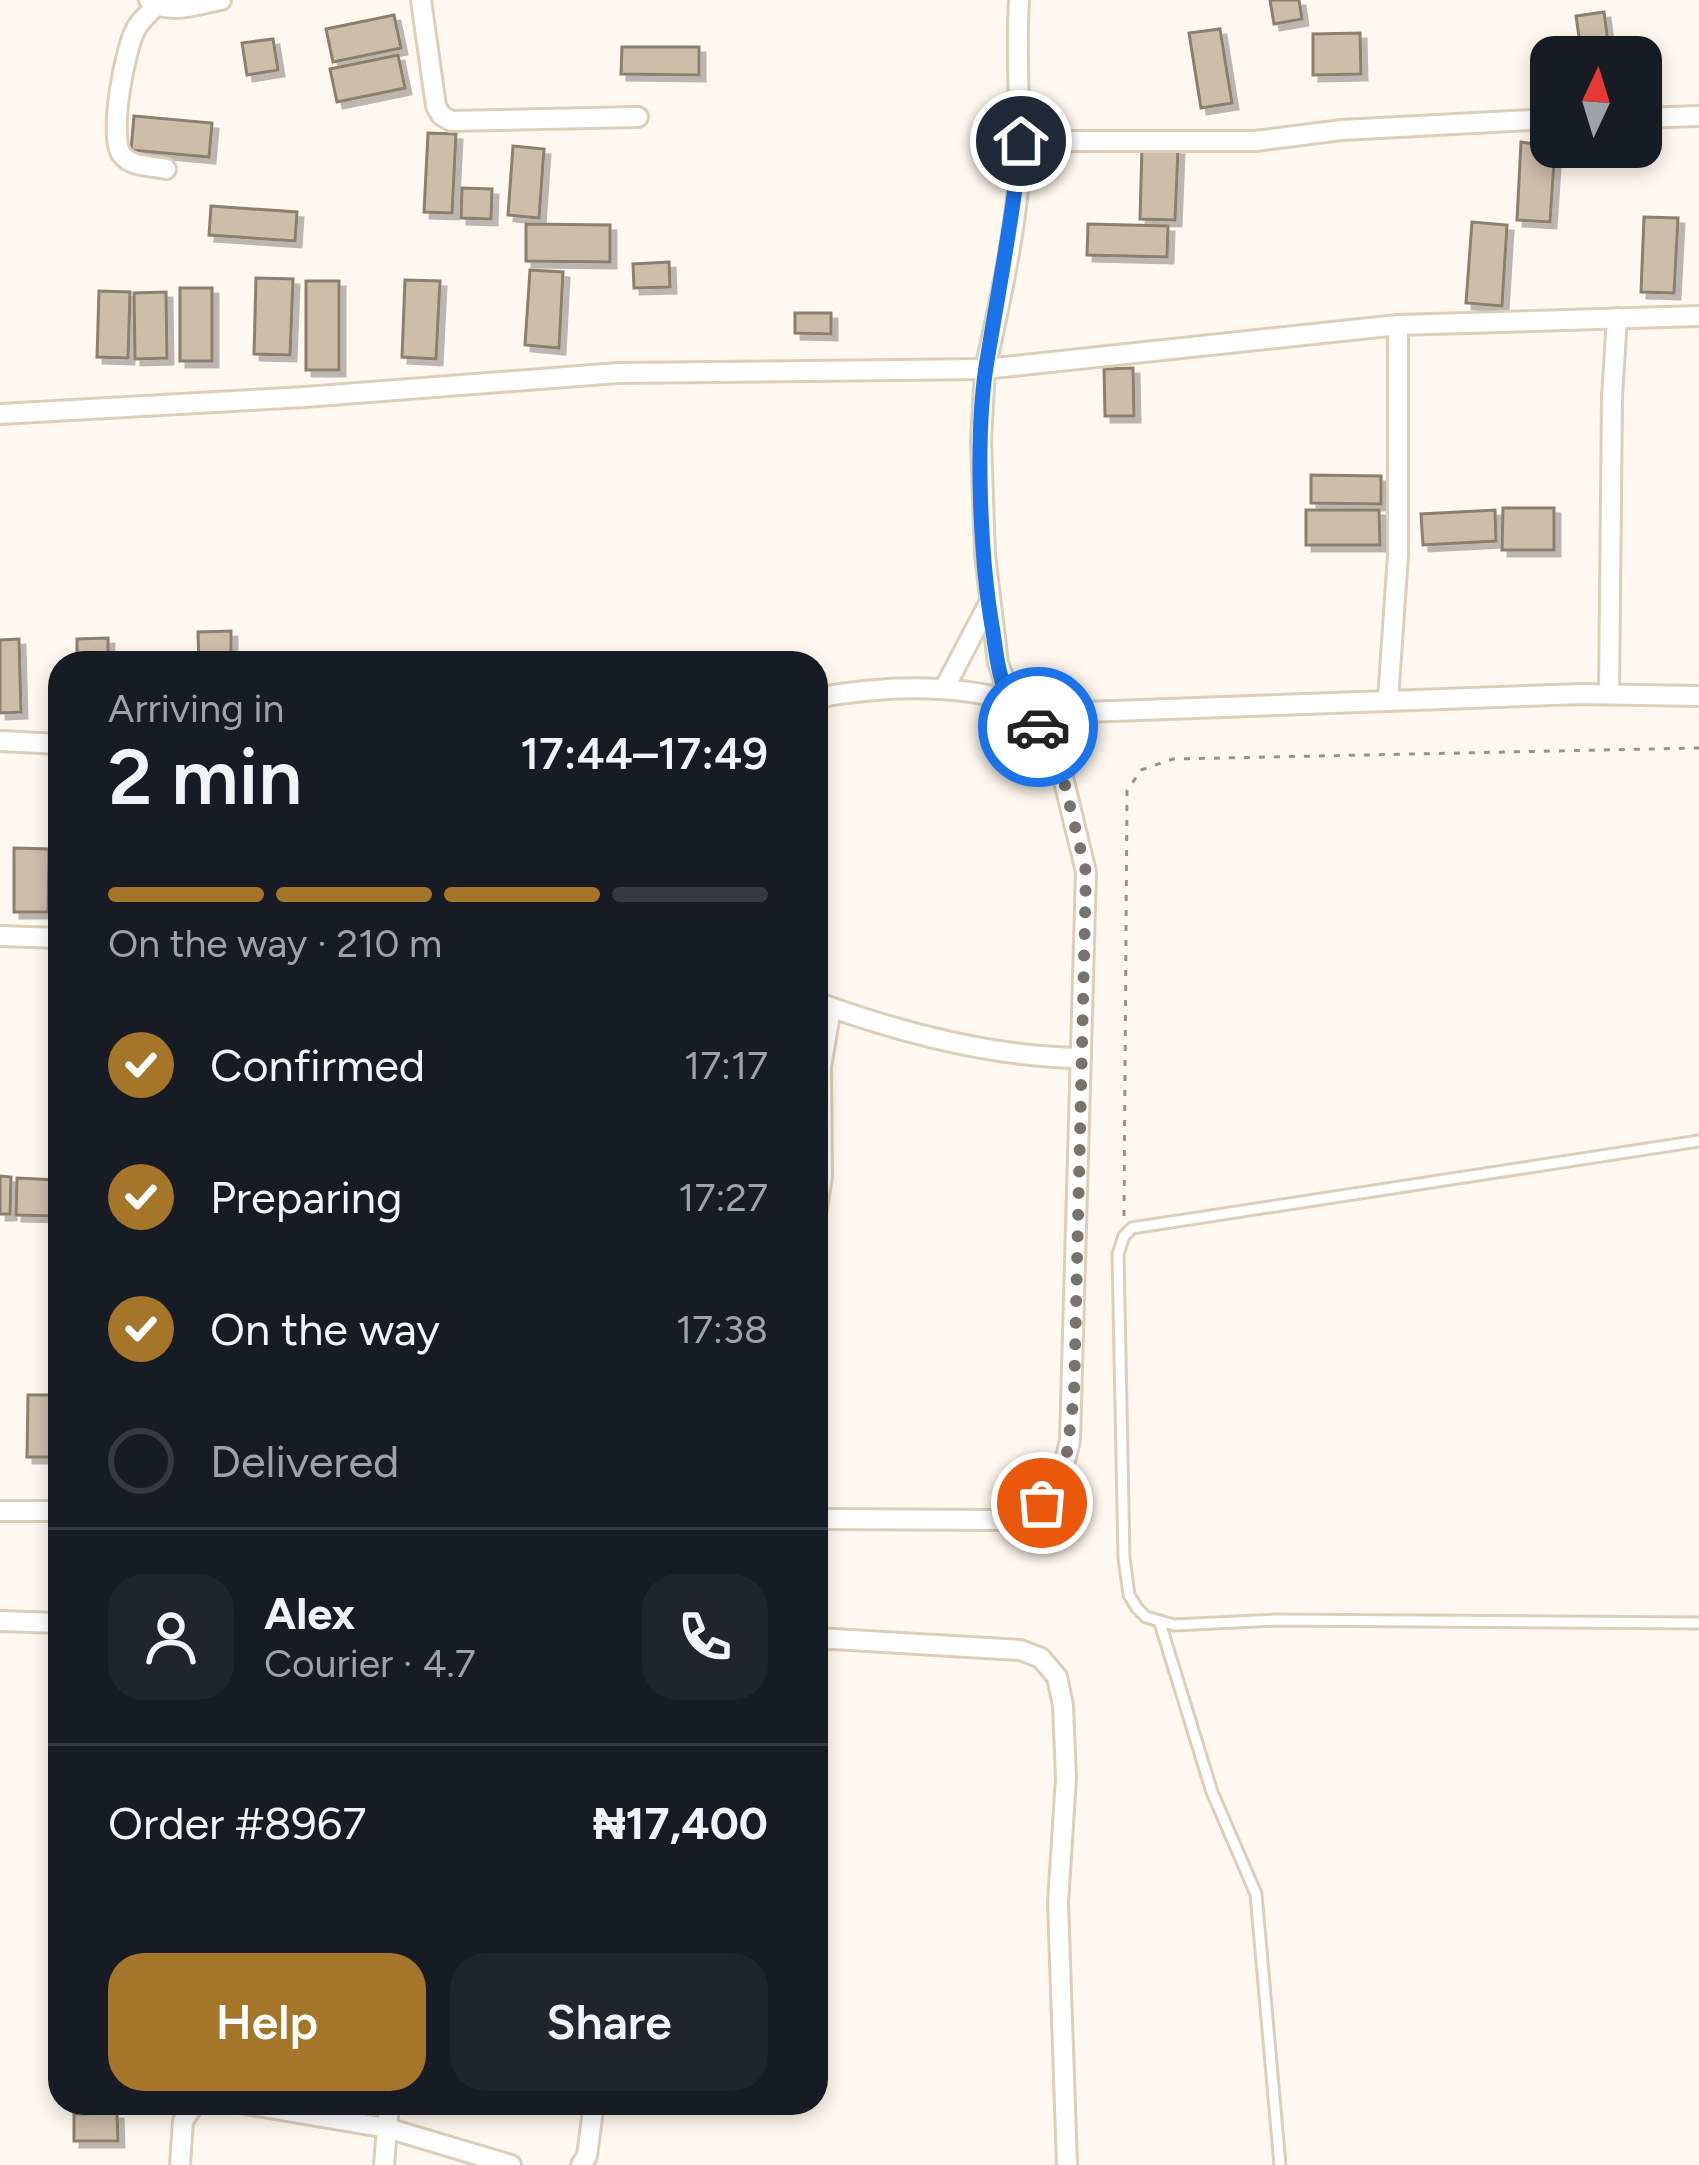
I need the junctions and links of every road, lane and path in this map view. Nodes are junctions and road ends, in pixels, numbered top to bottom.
1 (221, 0) edge
2 (421, 0) edge
3 (1019, 0) edge
4 (153, 3) edge
5 (1699, 116) edge
6 (1662, 117) edge
7 (638, 118) dead end
8 (1530, 120) edge
9 (1021, 141) junction
10 (166, 169) dead end
11 (1699, 316) edge
12 (1617, 318) junction
13 (1398, 325) junction
14 (986, 369) junction
15 (0, 414) edge
16 (988, 605) junction
17 (945, 687) junction
18 (1609, 694) junction
19 (1699, 696) edge
20 (828, 697) edge
21 (1388, 700) junction
22 (1012, 701) junction
23 (1030, 713) junction
24 (0, 741) edge
25 (48, 743) edge
26 (1699, 748) edge
27 (0, 936) edge
28 (48, 938) edge
29 (828, 1006) edge
30 (1081, 1058) junction
31 (1699, 1141) edge
32 (1124, 1235) junction
33 (0, 1510) edge
34 (48, 1510) edge
35 (828, 1519) edge
36 (0, 1622) edge
37 (48, 1623) edge
38 (1160, 1623) junction
39 (1699, 1623) edge
40 (828, 1640) edge
41 (186, 2115) edge
42 (311, 2115) edge
43 (388, 2115) edge
44 (592, 2115) edge
45 (387, 2128) junction
46 (180, 2165) edge
47 (384, 2165) edge
48 (511, 2165) edge
49 (581, 2165) edge
50 (1067, 2165) edge
51 (1280, 2165) edge

1 - 4 street
2 - 7 street
3 - 9 street
4 - 10 street
5 - 6 street
8 - 9 street
9 - 14 street
11 - 12 street
12 - 13 street
12 - 18 street
13 - 14 street
13 - 21 street
14 - 15 street
14 - 16 street
16 - 17 street
16 - 22 street
17 - 20 street
17 - 22 street
18 - 19 street
18 - 21 street
21 - 23 street
22 - 23 street
23 - 30 street
24 - 25 street
26 - 32 path
27 - 28 street
29 - 30 street
30 - 35 street
31 - 32 lane
32 - 38 lane
33 - 34 street
36 - 37 street
38 - 39 lane
38 - 51 lane
40 - 50 street
41 - 46 street
42 - 45 street
43 - 45 street
44 - 49 street
45 - 47 street
45 - 48 street

